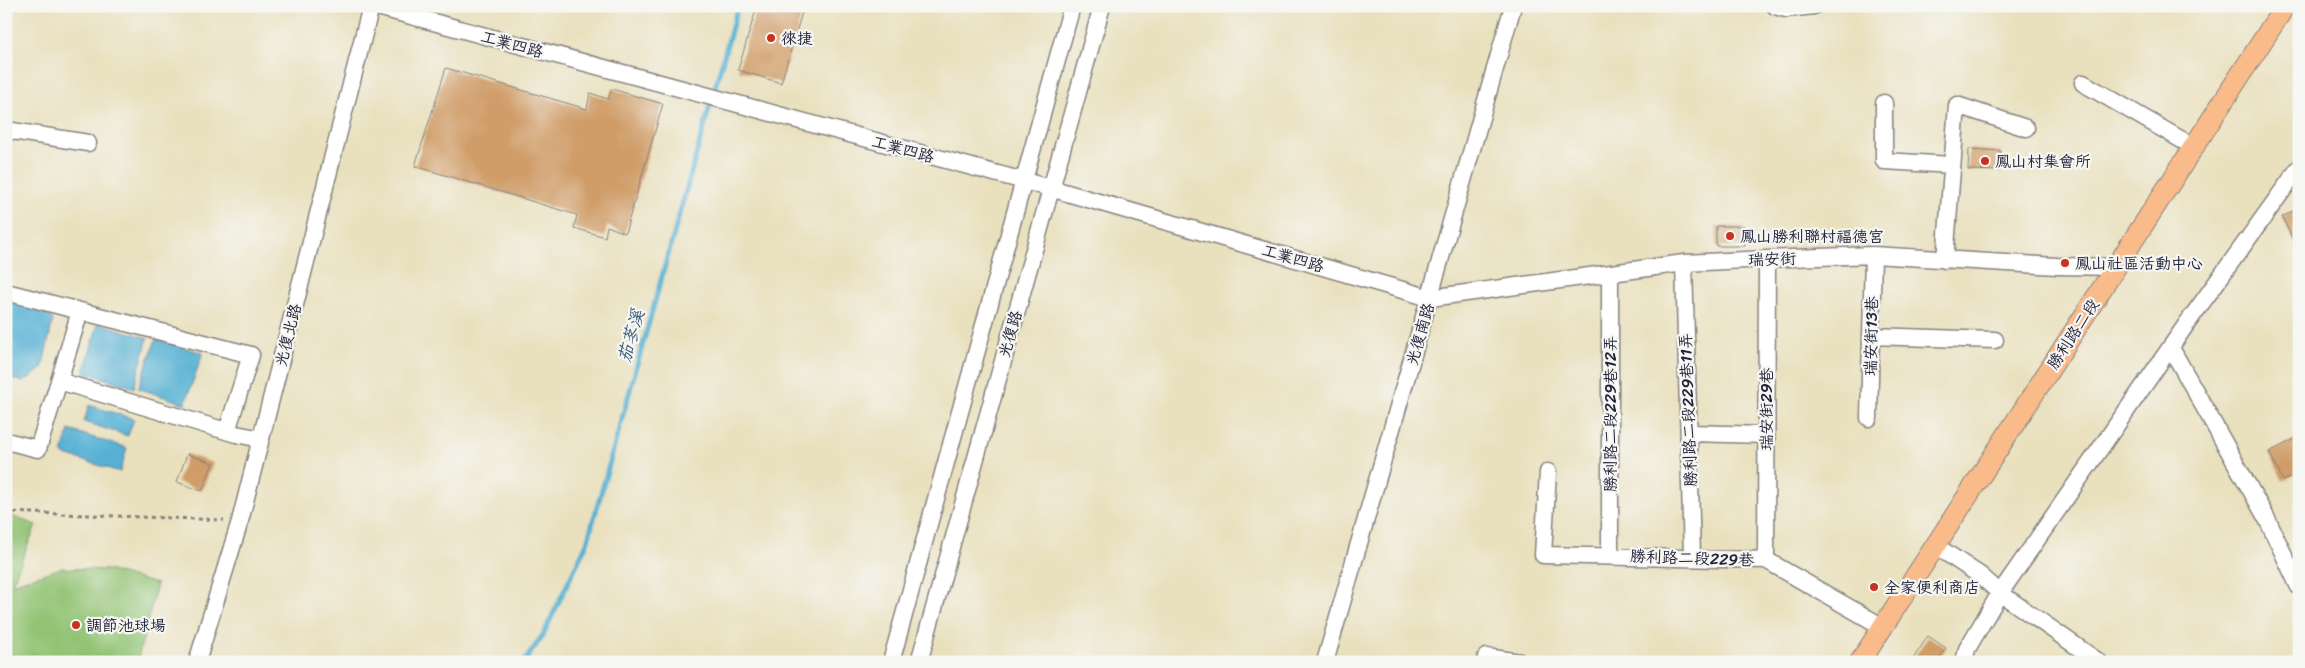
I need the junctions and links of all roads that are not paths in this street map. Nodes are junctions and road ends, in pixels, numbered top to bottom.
1 (372, 6) edge
2 (1072, 6) edge
3 (1102, 6) edge
4 (1513, 6) edge
5 (1774, 6) edge
6 (1814, 6) edge
7 (2286, 6) edge
8 (2083, 83) dead end
9 (1884, 102) dead end
10 (2026, 128) dead end
11 (6, 130) edge
12 (88, 143) dead end
13 (2194, 147) junction
14 (1952, 165) junction
15 (2299, 168) edge
16 (1024, 182) junction
17 (1050, 188) junction
18 (1873, 255) junction
19 (1767, 258) junction
20 (1945, 260) junction
21 (1684, 263) junction
22 (2116, 267) junction
23 (1610, 273) junction
24 (6, 292) edge
25 (1430, 298) junction
26 (80, 311) junction
27 (1871, 336) junction
28 (1995, 340) dead end
29 (2171, 348) junction
30 (60, 381) junction
31 (1869, 418) dead end
32 (226, 431) junction
33 (1689, 433) junction
34 (1766, 435) junction
35 (261, 439) junction
36 (6, 441) edge
37 (1548, 472) dead end
38 (1936, 546) junction
39 (1610, 556) junction
40 (1692, 557) junction
41 (1766, 560) junction
42 (2299, 587) edge
43 (2000, 593) junction
44 (1883, 627) junction
45 (1486, 657) dead end
46 (197, 662) edge
47 (891, 662) edge
48 (919, 662) edge
49 (1325, 662) edge
50 (1520, 662) edge
51 (1860, 662) edge
52 (1964, 662) edge
53 (2099, 662) edge

1 - 16 street, 工業四路
1 - 35 street, 光復北路
2 - 16 street, 光復路
3 - 17 street, 光復路
4 - 25 street, 光復南路
5 - 6 street
7 - 13 main road, 勝利路二段
8 - 13 street
9 - 14 street
10 - 14 street
11 - 12 street
13 - 22 main road, 勝利路二段
14 - 20 street
15 - 29 street
16 - 17 street, 工業四路
16 - 47 street, 光復路
17 - 25 street, 工業四路
17 - 48 street, 光復路
18 - 19 street, 瑞安街
18 - 20 street, 瑞安街
18 - 27 street, 瑞安街13巷
19 - 21 street, 瑞安街
19 - 34 street, 瑞安街29巷
20 - 22 street, 瑞安街
21 - 23 street, 瑞安街
21 - 33 street, 勝利路二段229巷11弄
22 - 38 main road, 勝利路二段
23 - 25 street, 瑞安街
23 - 39 street, 勝利路二段229巷12弄
24 - 26 street
25 - 49 street, 光復南路
26 - 30 street
26 - 32 street
27 - 28 street
27 - 31 street, 瑞安街13巷
29 - 42 street
29 - 43 street
30 - 32 street
30 - 36 street
32 - 35 street
33 - 34 street
33 - 40 street, 勝利路二段229巷11弄
34 - 41 street, 瑞安街29巷
35 - 46 street, 光復北路
37 - 39 street, 勝利路二段229巷
38 - 43 street
38 - 44 main road, 勝利路二段
39 - 40 street, 勝利路二段229巷
40 - 41 street, 勝利路二段229巷
41 - 44 street, 勝利路二段229巷
43 - 52 street
43 - 53 street
44 - 51 main road, 勝利路二段
45 - 50 street

